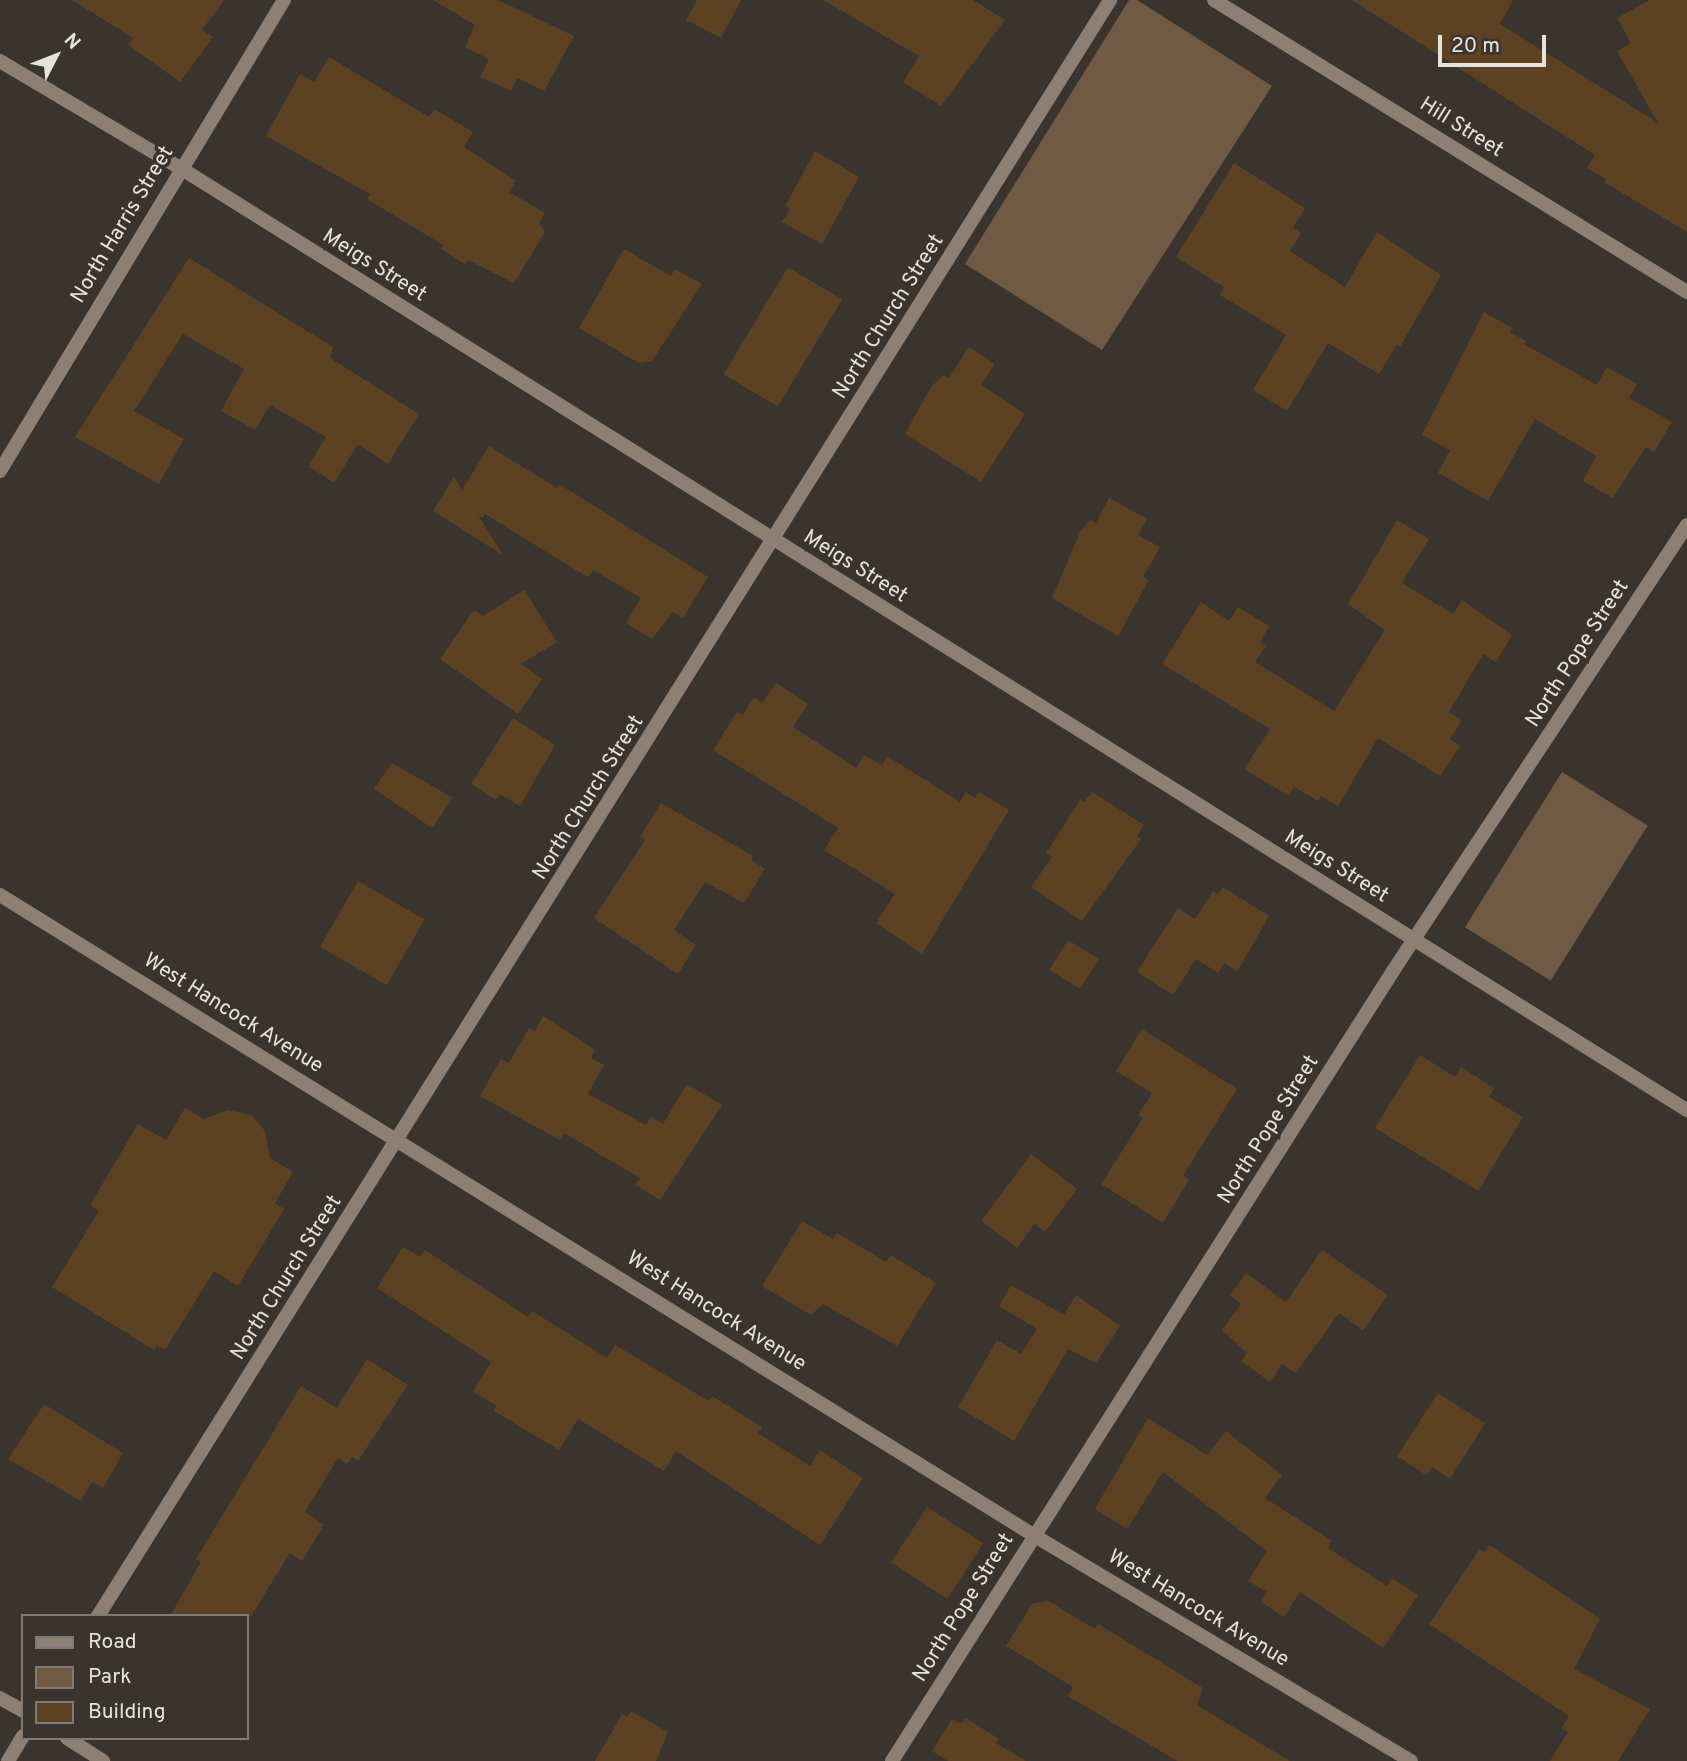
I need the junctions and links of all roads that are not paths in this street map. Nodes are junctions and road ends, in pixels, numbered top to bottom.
1 (284, 0) edge
2 (1110, 0) edge
3 (1214, 0) edge
4 (0, 61) edge
5 (182, 169) junction
6 (1687, 292) edge
7 (0, 471) edge
8 (1687, 525) edge
9 (774, 542) junction
10 (0, 895) edge
11 (1415, 940) junction
12 (1687, 1110) edge
13 (400, 1140) junction
14 (1035, 1536) junction
15 (99, 1614) edge
16 (0, 1698) edge
17 (21, 1710) edge
18 (21, 1739) edge
19 (70, 1740) edge
20 (8, 1761) edge
21 (103, 1761) edge
22 (892, 1761) edge
23 (1411, 1761) edge

1 - 5 street, North Harris Street
2 - 9 street, North Church Street
3 - 6 street, Hill Street
4 - 5 street, Meigs Street
5 - 7 street, North Harris Street
5 - 9 street, Meigs Street
8 - 11 street, North Pope Street
9 - 11 street, Meigs Street
9 - 13 street, North Church Street
10 - 13 street, West Hancock Avenue
11 - 12 street, Meigs Street
11 - 14 street, North Pope Street
13 - 14 street, West Hancock Avenue
13 - 15 street, North Church Street
14 - 22 street, North Pope Street
14 - 23 street, West Hancock Avenue
16 - 17 street
18 - 20 street
19 - 21 street

